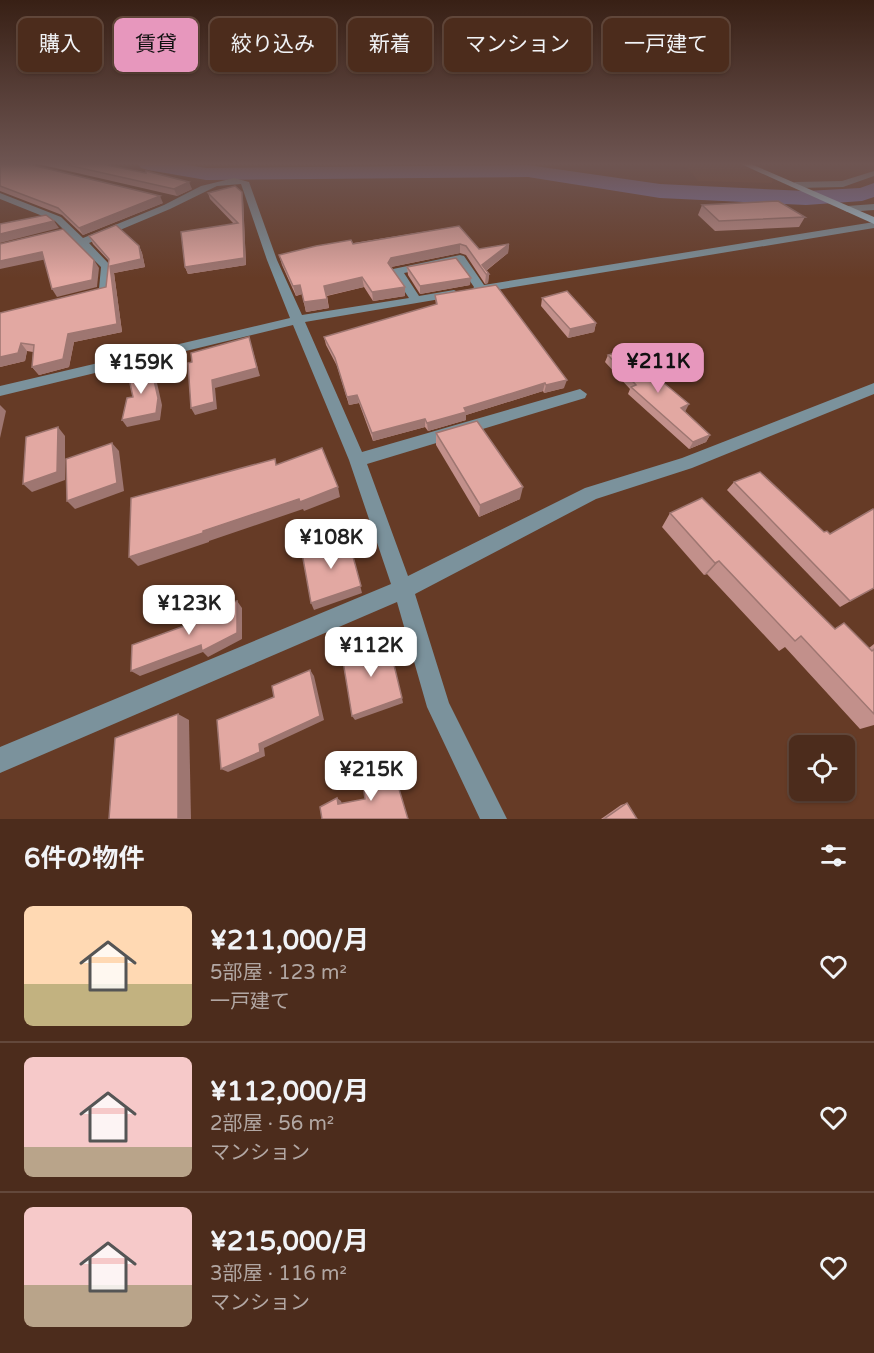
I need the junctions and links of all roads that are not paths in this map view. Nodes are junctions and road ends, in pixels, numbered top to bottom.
1 (13, 202) edge
2 (174, 202) edge
3 (252, 202) edge
4 (832, 202) edge
5 (874, 207) edge
6 (847, 209) junction
7 (874, 223) edge
8 (81, 243) junction
9 (481, 290) junction
10 (74, 299) edge
11 (416, 300) junction
12 (297, 320) junction
13 (874, 388) edge
14 (0, 392) edge
15 (580, 394) dead end
16 (357, 460) junction
17 (403, 589) junction
18 (0, 760) edge
19 (494, 819) edge

1 - 8 street
2 - 8 street
3 - 12 street
4 - 6 main road
5 - 6 street
6 - 7 main road
7 - 9 street
8 - 10 street
9 - 11 street
9 - 11 street
11 - 12 street
12 - 14 street
12 - 16 street
13 - 17 street
15 - 16 street
16 - 17 street
17 - 18 street
17 - 19 street

